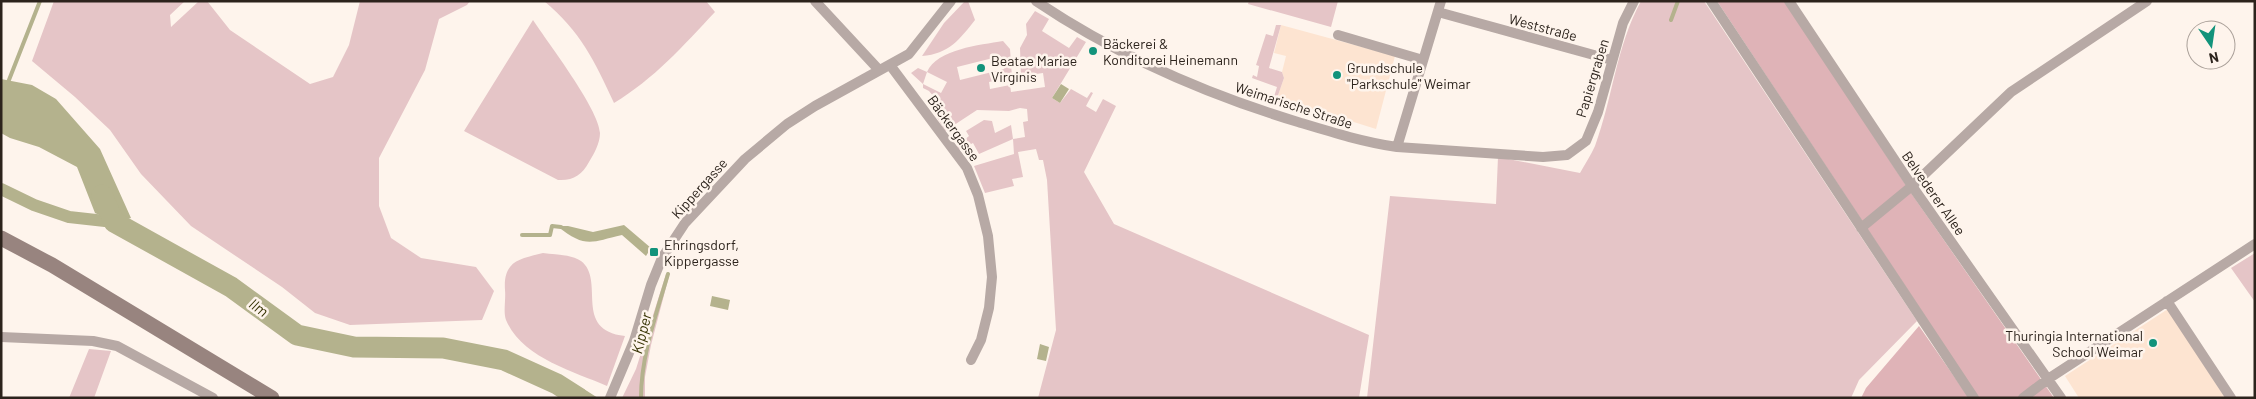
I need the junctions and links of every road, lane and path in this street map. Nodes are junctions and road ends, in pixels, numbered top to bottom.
1 (815, 1) edge
2 (951, 1) edge
3 (1036, 1) edge
4 (1634, 1) edge
5 (1712, 1) edge
6 (1789, 1) edge
7 (2147, 1) edge
8 (1440, 6) edge
9 (1338, 35) dead end
10 (1423, 60) junction
11 (1612, 60) junction
12 (890, 65) junction
13 (879, 70) junction
14 (1397, 147) junction
15 (1566, 156) joint
16 (1912, 186) junction
17 (1861, 228) junction
18 (1, 238) edge
19 (2255, 244) edge
20 (2167, 301) junction
21 (1, 337) edge
22 (971, 360) dead end
23 (2048, 379) junction
24 (612, 394) edge
25 (267, 397) edge
26 (213, 398) edge
27 (1974, 398) edge
28 (2023, 398) edge
29 (2060, 398) edge
30 (2232, 398) edge

1 - 13 street
2 - 12 street, Kippergasse
3 - 14 street, Weimarische Straße
4 - 11 street, Papiergraben
5 - 17 street
6 - 16 street, Belvederer Allee
7 - 16 street
8 - 10 street
8 - 11 street, Weststraße
9 - 10 street
10 - 14 street
11 - 15 street, Papiergraben
12 - 13 street, Kippergasse
12 - 22 street, Bäckergasse
13 - 24 street, Kippergasse
14 - 15 street, Weimarische Straße
16 - 17 street
16 - 23 street, Belvederer Allee
17 - 27 street
18 - 25 street
19 - 20 street
20 - 23 street
20 - 30 street
21 - 26 street
23 - 28 street
23 - 29 street, Belvederer Allee

